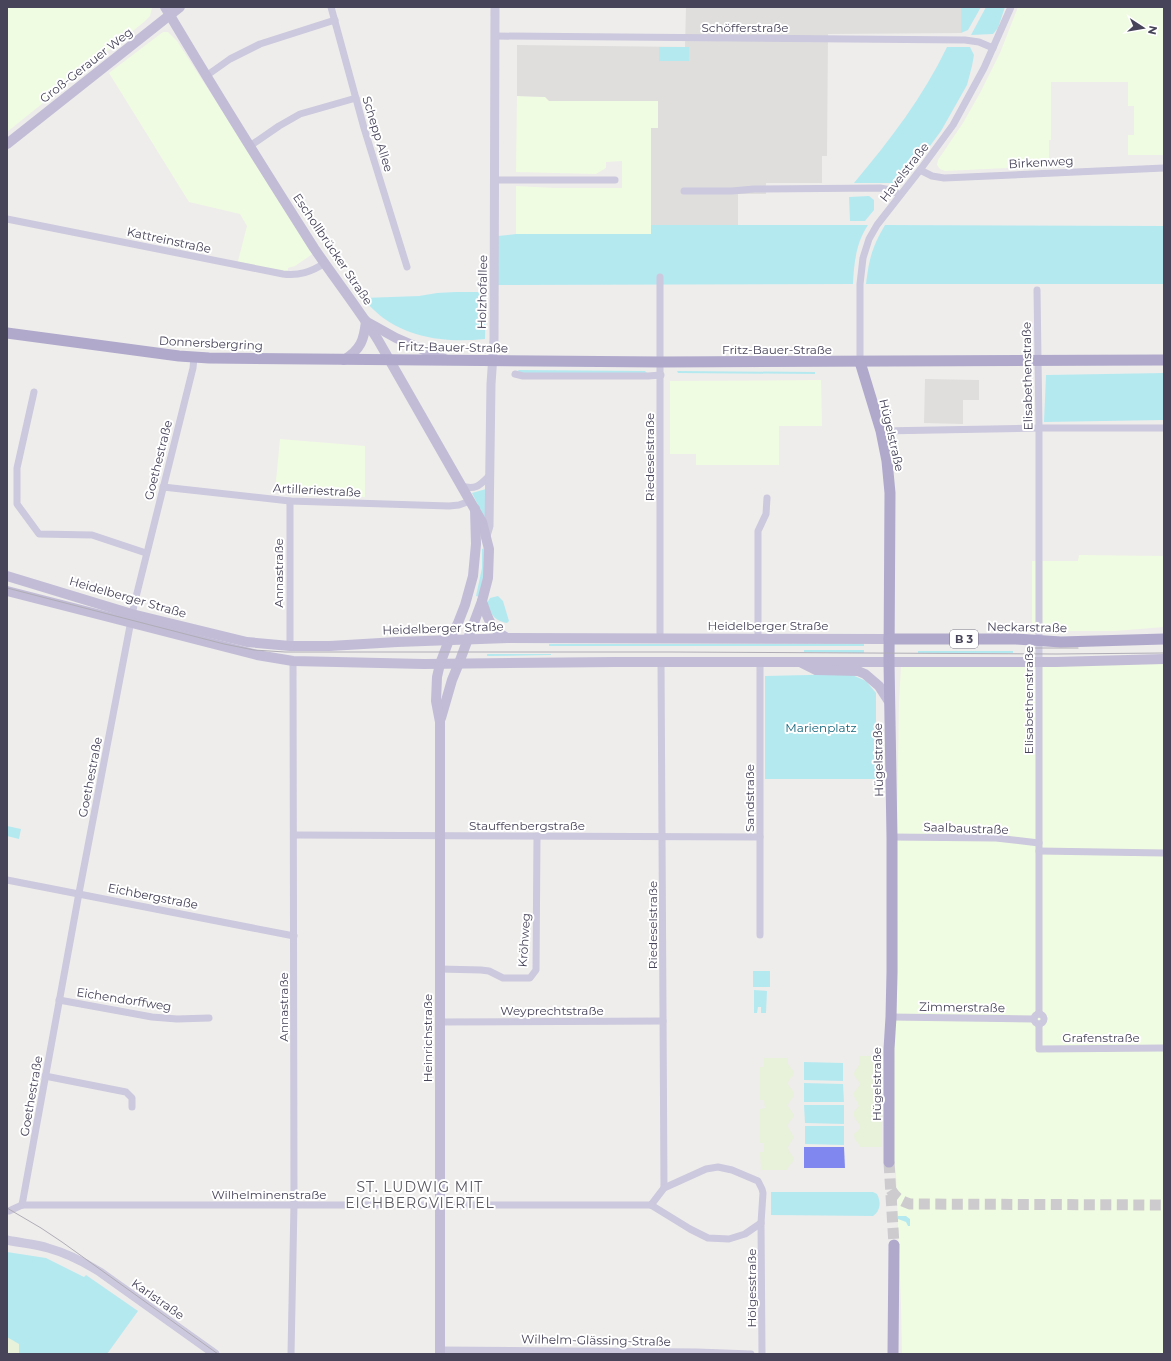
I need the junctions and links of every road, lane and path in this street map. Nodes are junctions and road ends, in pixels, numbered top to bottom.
1 (180, 7) edge
2 (331, 7) edge
3 (495, 7) edge
4 (1011, 7) edge
5 (168, 11) edge
6 (335, 20) junction
7 (495, 36) junction
8 (993, 48) junction
9 (206, 76) junction
10 (356, 98) junction
11 (7, 144) edge
12 (250, 146) junction
13 (1164, 168) edge
14 (920, 170) junction
15 (495, 180) junction
16 (615, 180) dead end
17 (684, 191) dead end
18 (900, 196) junction
19 (7, 219) edge
20 (325, 263) junction
21 (407, 267) dead end
22 (660, 277) dead end
23 (1037, 290) dead end
24 (366, 320) junction
25 (7, 333) edge
26 (194, 357) junction
27 (344, 360) junction
28 (390, 360) junction
29 (448, 360) junction
30 (492, 360) junction
31 (1038, 360) junction
32 (1164, 360) edge
33 (661, 362) junction
34 (860, 362) junction
35 (515, 374) dead end
36 (661, 375) junction
37 (34, 392) dead end
38 (1039, 428) junction
39 (1164, 428) edge
40 (881, 431) junction
41 (489, 476) junction
42 (461, 486) junction
43 (163, 487) junction
44 (767, 498) dead end
45 (290, 501) junction
46 (472, 505) junction
47 (486, 536) junction
48 (146, 553) junction
49 (7, 576) edge
50 (7, 591) edge
51 (482, 601) junction
52 (131, 618) junction
53 (660, 637) junction
54 (508, 638) junction
55 (758, 638) junction
56 (468, 639) junction
57 (889, 639) junction
58 (1164, 639) edge
59 (449, 640) junction
60 (1039, 640) junction
61 (290, 646) junction
62 (1164, 659) edge
63 (293, 661) junction
64 (760, 661) junction
65 (1038, 661) junction
66 (661, 662) junction
67 (800, 662) junction
68 (889, 662) junction
69 (459, 663) junction
70 (440, 664) junction
71 (890, 703) junction
72 (440, 722) junction
73 (294, 835) junction
74 (440, 836) junction
75 (537, 836) junction
76 (662, 837) junction
77 (760, 837) junction
78 (892, 837) junction
79 (1039, 843) junction
80 (1039, 851) junction
81 (1164, 853) edge
82 (7, 880) edge
83 (79, 893) junction
84 (760, 935) dead end
85 (294, 936) junction
86 (440, 969) junction
87 (59, 1000) junction
88 (891, 1017) junction
89 (209, 1018) dead end
90 (1037, 1019) junction
91 (663, 1021) junction
92 (440, 1022) junction
93 (1039, 1048) joint
94 (1164, 1048) edge
95 (45, 1076) junction
96 (132, 1107) dead end
97 (889, 1162) tunnel mouth
98 (664, 1188) junction
99 (294, 1204) junction
100 (440, 1204) junction
101 (22, 1205) junction
102 (651, 1205) junction
103 (8, 1211) edge
104 (761, 1223) junction
105 (7, 1240) edge
106 (894, 1245) tunnel mouth
107 (440, 1352) edge
108 (215, 1354) edge
109 (290, 1354) edge
110 (751, 1354) edge
111 (762, 1354) edge
112 (893, 1354) edge

1 - 5 main road, Groß-Gerauer Weg
2 - 6 street, Schepp Allee
3 - 7 street, Holzhofallee
4 - 8 street, Havelstraße
5 - 9 main road, Eschollbrücker Straße
5 - 11 main road, Groß-Gerauer Weg
6 - 9 street
6 - 10 street, Schepp Allee
7 - 8 street, Schöfferstraße
7 - 15 street, Holzhofallee
8 - 14 street, Havelstraße
9 - 12 main road, Eschollbrücker Straße
10 - 12 street
10 - 21 street, Schepp Allee
12 - 20 main road, Eschollbrücker Straße
13 - 14 street, Birkenweg
14 - 18 street, Havelstraße
15 - 16 street
15 - 30 street, Holzhofallee
17 - 18 street
18 - 34 street, Havelstraße
19 - 20 street, Kattreinstraße
20 - 24 main road, Eschollbrücker Straße
22 - 33 street, Riedeselstraße
23 - 31 street, Elisabethenstraße
24 - 27 main road
24 - 28 main road, Eschollbrücker Straße
24 - 29 main road
25 - 26 main road, Donnersbergring
26 - 27 main road, Donnersbergring
26 - 43 street, Goethestraße
27 - 28 main road, Donnersbergring
28 - 29 main road, Fritz-Bauer-Straße
28 - 42 main road, Eschollbrücker Straße
29 - 30 main road, Fritz-Bauer-Straße
30 - 33 main road, Fritz-Bauer-Straße
30 - 41 street, Holzhofallee
31 - 32 main road, Fritz-Bauer-Straße
31 - 34 main road, Fritz-Bauer-Straße
31 - 38 street, Elisabethenstraße
33 - 34 main road, Fritz-Bauer-Straße
33 - 36 street, Riedeselstraße
34 - 40 main road, Hügelstraße
35 - 36 street
36 - 53 street, Riedeselstraße
37 - 48 street
38 - 39 street
38 - 40 street
38 - 60 street, Elisabethenstraße
40 - 57 main road, Hügelstraße
41 - 42 street
41 - 47 street, Holzhofallee
42 - 46 main road, Eschollbrücker Straße
43 - 45 street, Artilleriestraße
43 - 48 street, Goethestraße
44 - 55 street
45 - 46 street, Artilleriestraße
45 - 61 street, Annastraße
46 - 47 main road, Eschollbrücker Straße
46 - 59 main road, Eschollbrücker Straße
47 - 51 main road, Eschollbrücker Straße
48 - 52 street, Goethestraße
49 - 52 main road, Heidelberger Straße / B 3
50 - 52 main road, Heidelberger Straße / B 3
51 - 54 main road
51 - 56 main road, Eschollbrücker Straße
52 - 61 main road, Heidelberger Straße / B 3
52 - 63 main road, Heidelberger Straße / B 3
52 - 83 street, Goethestraße
53 - 54 main road, Heidelberger Straße / B 3
53 - 55 main road, Heidelberger Straße / B 3
54 - 56 main road, Heidelberger Straße / B 3
55 - 57 main road, Heidelberger Straße / B 3
56 - 59 main road, Heidelberger Straße / B 3
56 - 69 main road, Heinrichstraße
57 - 60 main road, Neckarstraße / B 3
57 - 68 main road, Hügelstraße
58 - 60 main road, Neckarstraße / B 3
59 - 61 main road, Heidelberger Straße / B 3
59 - 70 main road, Heinrichstraße
60 - 65 street, Elisabethenstraße
62 - 65 main road, B 3
63 - 70 main road, Heidelberger Straße / B 3
63 - 73 street, Annastraße
64 - 66 main road, Heidelberger Straße / B 3
64 - 67 main road, Heidelberger Straße / B 3
64 - 77 street, Sandstraße
65 - 68 main road, B 3
65 - 79 street, Elisabethenstraße
66 - 69 main road, Heidelberger Straße / B 3
66 - 76 street, Riedeselstraße
67 - 68 main road, Heidelberger Straße / B 3
67 - 71 main road
68 - 71 main road, Hügelstraße
69 - 70 main road, Heidelberger Straße / B 3
69 - 72 main road, Heinrichstraße
70 - 72 main road, Heinrichstraße
71 - 78 main road, Hügelstraße
72 - 74 main road, Heinrichstraße
73 - 74 street, Stauffenbergstraße
73 - 85 street, Annastraße
74 - 75 street, Stauffenbergstraße
74 - 86 main road, Heinrichstraße
75 - 76 street, Stauffenbergstraße
75 - 86 street, Kröhweg
76 - 77 street, Stauffenbergstraße
76 - 91 street, Riedeselstraße
77 - 84 street, Sandstraße
78 - 79 street, Saalbaustraße
78 - 88 main road, Hügelstraße
79 - 80 street, Elisabethenstraße
80 - 81 street
80 - 90 street, Elisabethenstraße
82 - 83 street, Eichbergstraße
83 - 85 street, Eichbergstraße
83 - 87 street, Goethestraße
85 - 99 street, Annastraße
86 - 92 main road, Heinrichstraße
87 - 89 street, Eichendorffweg
87 - 95 street, Goethestraße
88 - 90 street, Zimmerstraße
88 - 97 main road, Hügelstraße
90 - 93 street, Elisabethenstraße
91 - 92 street, Weyprechtstraße
91 - 98 street, Riedeselstraße
92 - 100 main road, Heinrichstraße
93 - 94 street, Grafenstraße
95 - 96 street
95 - 101 street, Goethestraße
98 - 102 street
98 - 104 street, Hölgesstraße
99 - 100 street, Wilhelminenstraße
99 - 101 street, Wilhelminenstraße
99 - 109 street, Annastraße
100 - 102 street, Wilhelminenstraße
100 - 107 main road, Heinrichstraße
101 - 103 street, Wilhelminenstraße
102 - 104 street
104 - 111 street, Hölgesstraße
105 - 108 street, Karlstraße
106 - 112 main road
107 - 110 street, Wilhelm-Glässing-Straße

